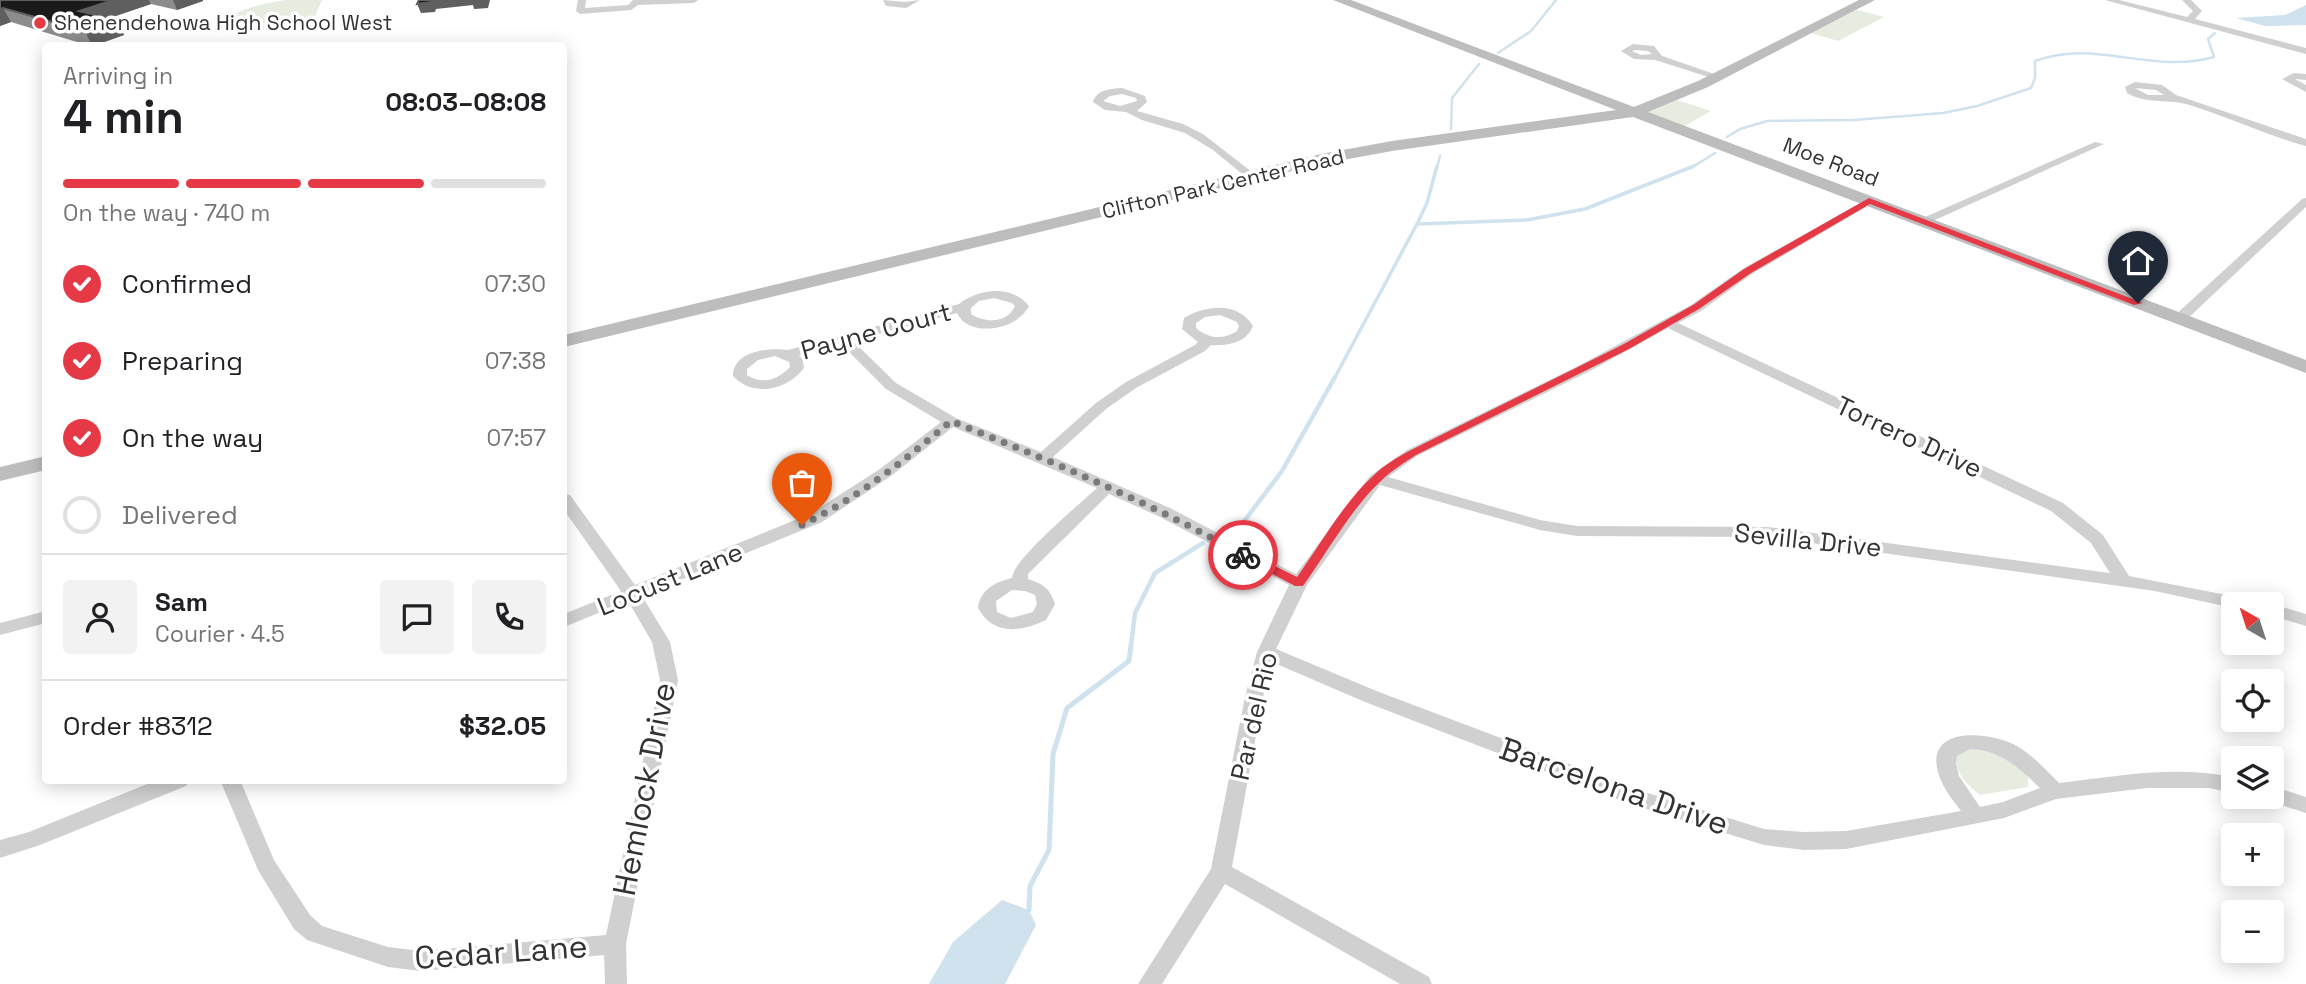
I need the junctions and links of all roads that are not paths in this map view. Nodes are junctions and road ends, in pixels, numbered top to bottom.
1 (694, 0) edge
2 (887, 0) edge
3 (916, 0) edge
4 (1339, 0) edge
5 (1869, 0) edge
6 (2109, 0) edge
7 (2186, 0) edge
8 (634, 1) edge
9 (581, 2) edge
10 (2188, 21) junction
11 (2306, 51) edge
12 (1657, 57) dead end
13 (1718, 77) junction
14 (2306, 77) edge
15 (2306, 89) edge
16 (2171, 97) dead end
17 (1128, 109) dead end
18 (1635, 112) junction
19 (2306, 143) edge
20 (2099, 144) dead end
21 (1251, 176) junction
22 (1869, 201) junction
23 (2306, 201) edge
24 (1922, 221) junction
25 (964, 307) dead end
26 (2179, 319) junction
27 (1668, 323) junction
28 (567, 340) edge
29 (1208, 340) dead end
30 (846, 341) junction
31 (788, 354) dead end
32 (2306, 367) edge
33 (951, 421) junction
34 (1042, 457) junction
35 (42, 464) edge
36 (0, 474) edge
37 (1376, 479) junction
38 (1107, 487) junction
39 (567, 503) edge
40 (2124, 582) junction
41 (1020, 583) dead end
42 (1299, 583) junction
43 (632, 593) junction
44 (2221, 599) edge
45 (2284, 614) edge
46 (42, 618) edge
47 (567, 620) edge
48 (2306, 620) edge
49 (0, 629) edge
50 (1266, 652) junction
51 (2221, 782) edge
52 (169, 784) edge
53 (232, 784) edge
54 (2055, 791) junction
55 (2284, 798) edge
56 (2306, 805) edge
57 (1975, 815) junction
58 (0, 849) edge
59 (1221, 871) junction
60 (615, 944) junction
61 (616, 984) edge
62 (1149, 984) edge
63 (1421, 984) edge

1 - 8 street
2 - 3 street
4 - 18 street, Moe Road
5 - 13 street, Clifton Park Center Road
6 - 10 street
7 - 10 street
8 - 9 street
10 - 11 street
12 - 13 street
13 - 18 street, Clifton Park Center Road
14 - 15 street
16 - 19 street
17 - 21 street
18 - 21 street, Clifton Park Center Road
18 - 22 street, Moe Road
20 - 24 street
21 - 28 street, Clifton Park Center Road
22 - 24 street, Moe Road
22 - 27 street, Par del Rio
23 - 26 street
24 - 26 street, Moe Road
25 - 30 street, Payne Court
26 - 32 street, Moe Road
27 - 37 street, Par del Rio
27 - 40 street, Torrero Drive
29 - 34 street
30 - 31 street, Payne Court
30 - 33 street
33 - 34 street
33 - 43 street, Locust Lane
34 - 38 street
35 - 36 street
37 - 40 street, Sevilla Drive
37 - 42 street, Par del Rio
38 - 41 street
38 - 42 street
39 - 43 street, Hemlock Drive
40 - 44 street, Sevilla Drive
42 - 50 street, Par del Rio
43 - 47 street, Locust Lane
43 - 60 street, Hemlock Drive
45 - 48 street
46 - 49 street
50 - 57 street, Barcelona Drive
50 - 59 street, Par del Rio
51 - 54 street, Barcelona Drive
52 - 58 street
53 - 60 street, Cedar Lane
54 - 57 street, Barcelona Drive
54 - 57 street
55 - 56 street
59 - 62 street, Par del Rio
59 - 63 street
60 - 61 street, Hemlock Drive

